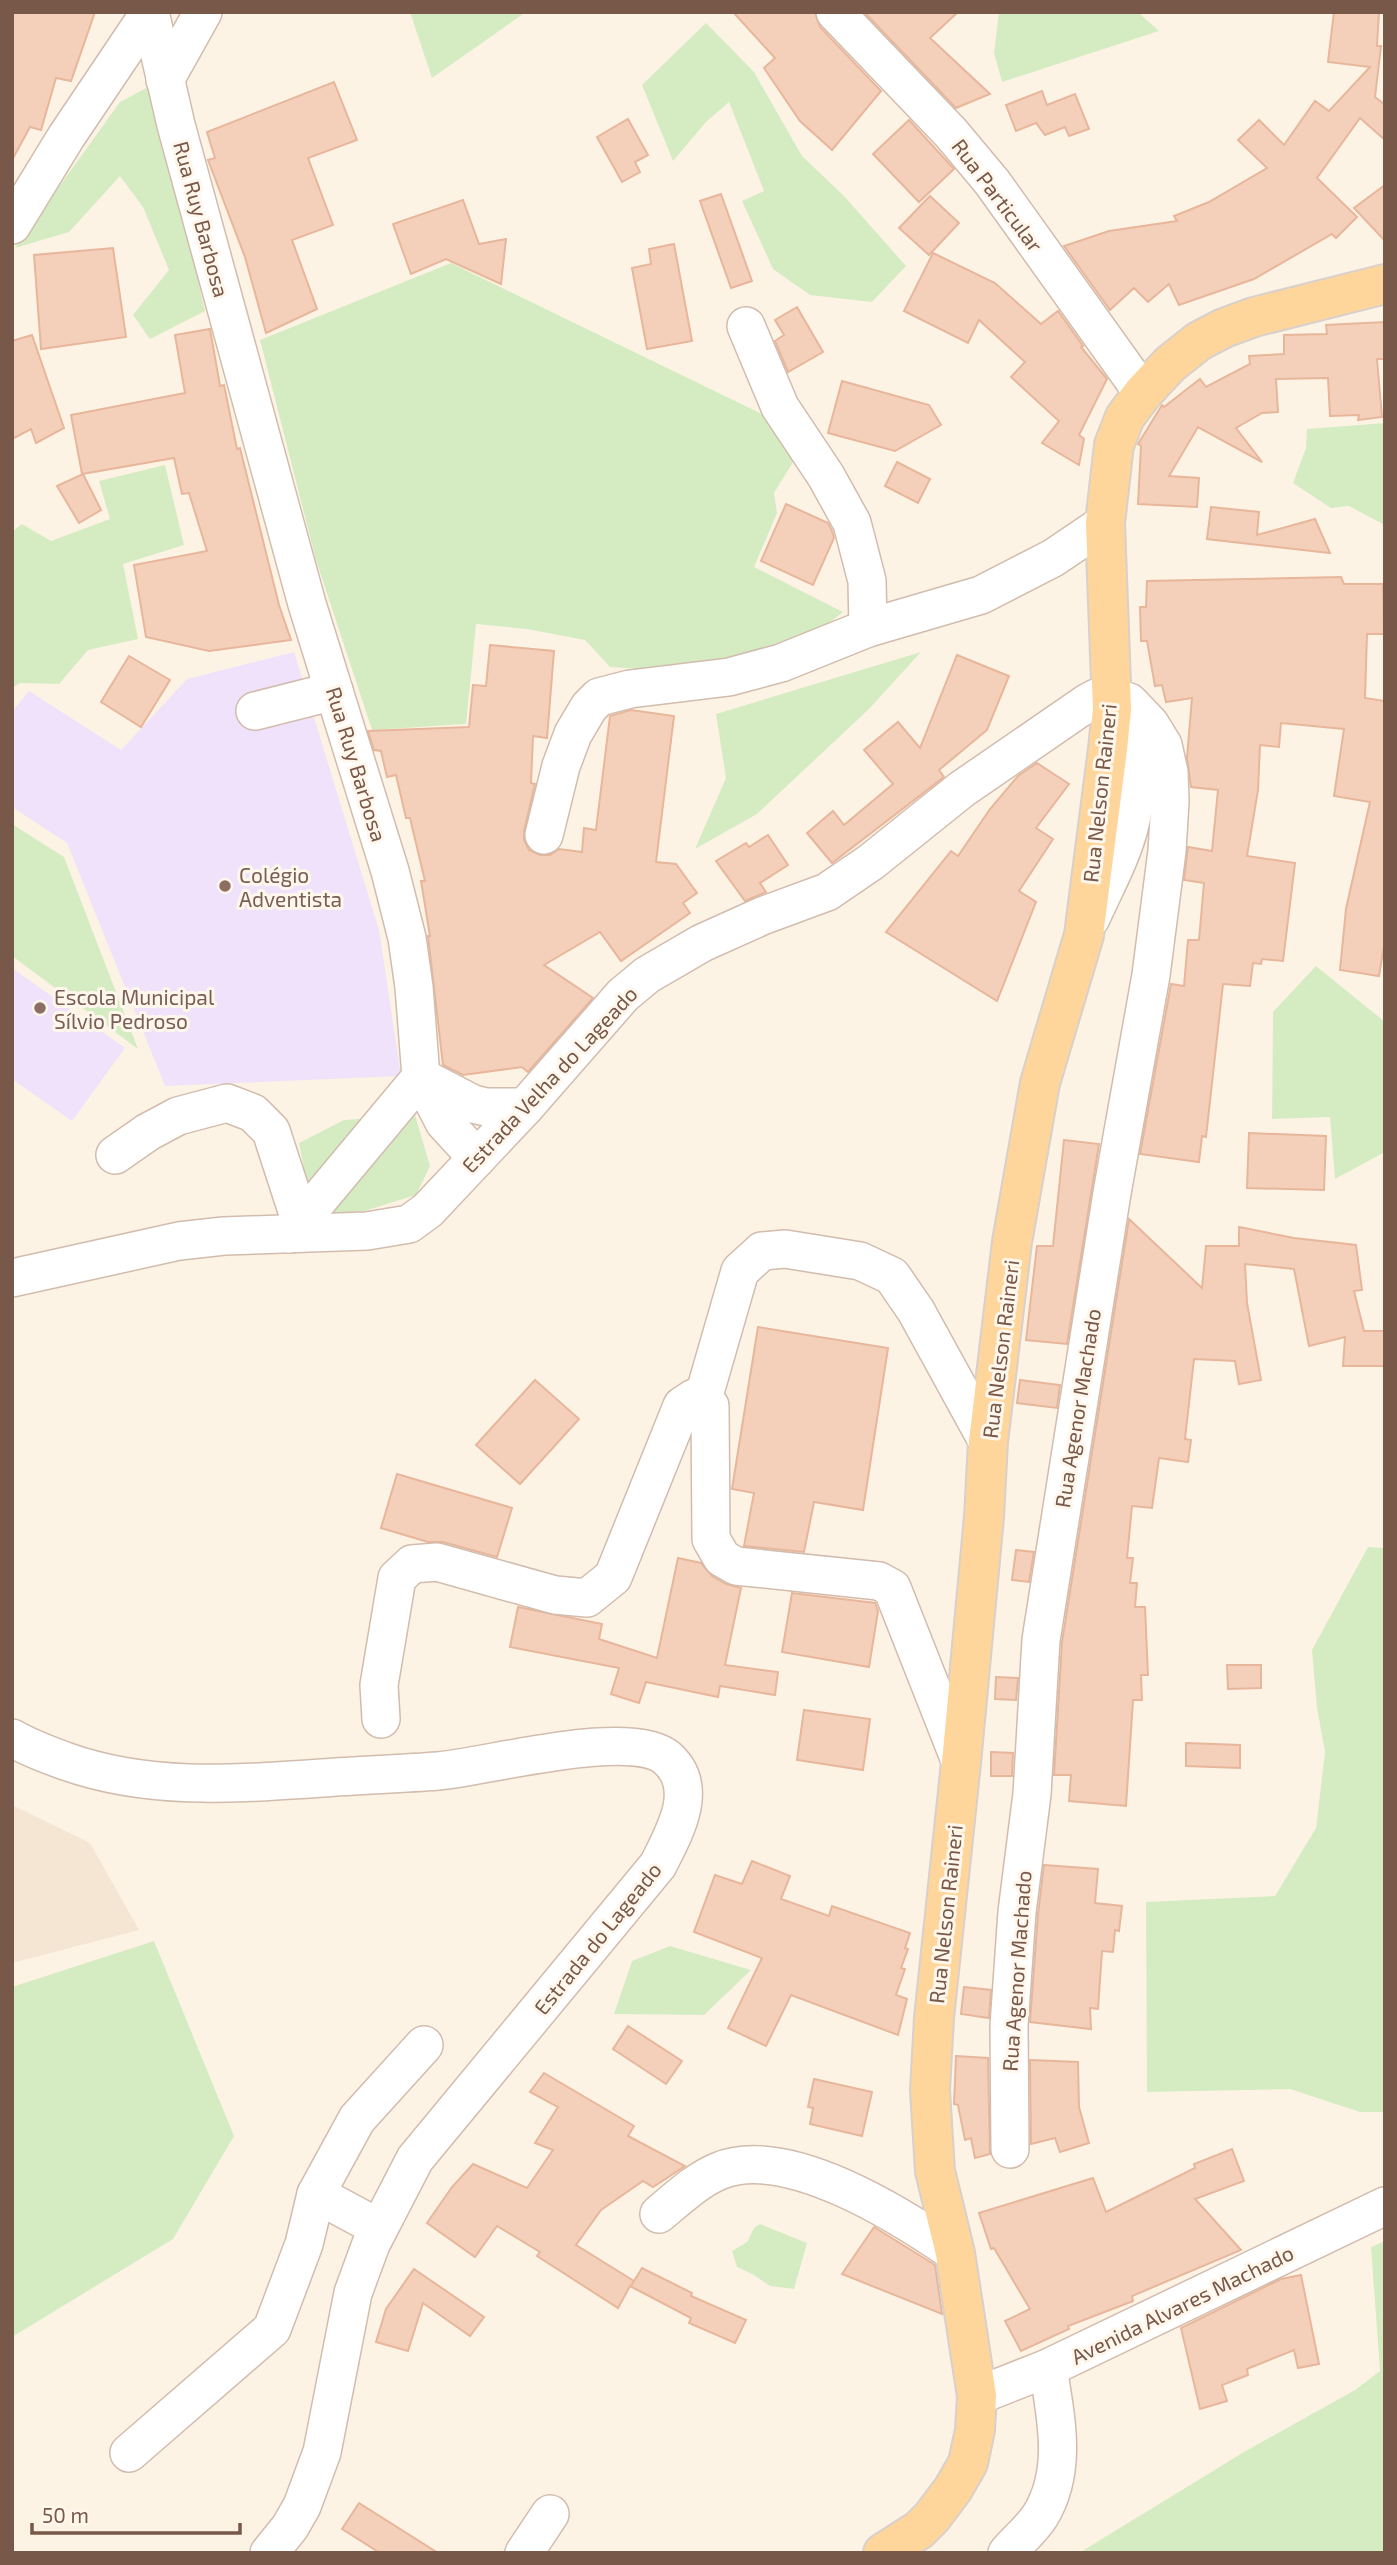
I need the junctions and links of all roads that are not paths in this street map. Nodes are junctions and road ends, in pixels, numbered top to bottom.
1 (150, 12) edge
2 (203, 12) edge
3 (835, 12) edge
4 (165, 80) junction
5 (12, 225) edge
6 (1385, 284) edge
7 (746, 326) dead end
8 (1143, 393) junction
9 (1105, 523) junction
10 (868, 628) junction
11 (334, 691) junction
12 (1111, 703) junction
13 (255, 711) dead end
14 (544, 835) dead end
15 (421, 1077) junction
16 (525, 1107) junction
17 (115, 1155) dead end
18 (477, 1158) junction
19 (295, 1227) junction
20 (12, 1278) edge
21 (703, 1399) junction
22 (988, 1442) junction
23 (381, 1719) dead end
24 (12, 1738) edge
25 (961, 1763) junction
26 (424, 2045) dead end
27 (1010, 2149) dead end
28 (316, 2193) junction
29 (1385, 2206) edge
30 (659, 2214) dead end
31 (379, 2228) junction
32 (955, 2253) junction
33 (1048, 2368) junction
34 (977, 2396) junction
35 (129, 2453) dead end
36 (550, 2514) dead end
37 (269, 2553) edge
38 (524, 2553) edge
39 (883, 2553) edge
40 (1007, 2553) edge

1 - 4 street, Rua Ruy Barbosa
1 - 5 street
2 - 4 street
3 - 8 street, Rua Particular
4 - 11 street, Rua Ruy Barbosa
6 - 8 main road, Rua Nelson Raineri
7 - 10 street
8 - 9 main road, Rua Nelson Raineri
9 - 10 street
9 - 12 main road, Rua Nelson Raineri
10 - 14 street
11 - 13 street
11 - 15 street, Rua Ruy Barbosa
12 - 16 street, Estrada Velha do Lageado
12 - 22 main road, Rua Nelson Raineri
12 - 27 street, Rua Agenor Machado
15 - 16 street
15 - 18 street
15 - 19 street
16 - 18 street, Estrada Velha do Lageado
17 - 19 street
18 - 19 street, Estrada Velha do Lageado
19 - 20 street, Estrada Velha do Lageado
21 - 22 street
21 - 23 street
21 - 25 street
22 - 25 main road, Rua Nelson Raineri
24 - 31 street, Estrada do Lageado
25 - 32 main road, Rua Nelson Raineri
26 - 28 street
28 - 31 street
28 - 35 street
29 - 33 street, Avenida Alvares Machado
30 - 32 street
31 - 37 street, Estrada do Lageado
32 - 34 main road, Rua Nelson Raineri
33 - 34 street, Avenida Alvares Machado
33 - 40 street
34 - 39 main road, Rua Nelson Raineri
36 - 38 street

